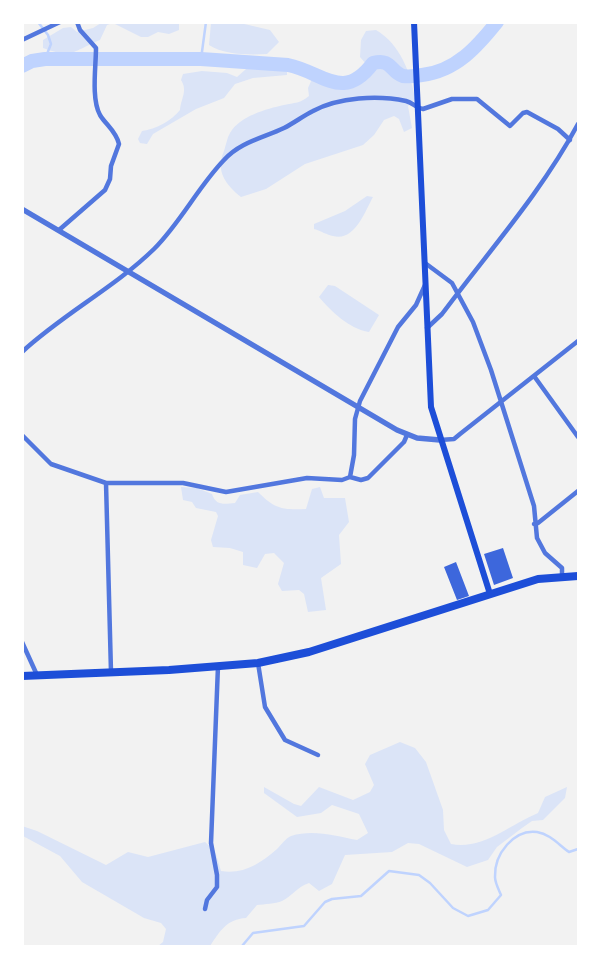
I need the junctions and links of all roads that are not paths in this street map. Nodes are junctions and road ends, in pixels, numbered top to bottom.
1 (60, 22) edge
2 (77, 22) edge
3 (414, 22) edge
4 (22, 40) edge
5 (419, 108) junction
6 (578, 124) edge
7 (573, 134) junction
8 (578, 137) edge
9 (570, 140) junction
10 (22, 209) edge
11 (59, 230) junction
12 (425, 264) junction
13 (127, 270) junction
14 (425, 286) junction
15 (458, 293) junction
16 (427, 328) junction
17 (578, 341) edge
18 (22, 352) edge
19 (534, 376) junction
20 (500, 402) junction
21 (358, 408) junction
22 (22, 435) edge
23 (407, 435) junction
24 (578, 436) edge
25 (440, 440) junction
26 (350, 477) junction
27 (106, 483) junction
28 (578, 491) edge
29 (534, 524) junction
30 (562, 576) junction
31 (578, 576) edge
32 (490, 594) junction
33 (22, 642) edge
34 (258, 663) junction
35 (218, 666) junction
36 (111, 672) junction
37 (37, 675) junction
38 (22, 676) edge
39 (318, 755) dead end
40 (204, 909) dead end

1 - 4 street
2 - 11 street
3 - 5 main road
5 - 9 street
5 - 12 main road
5 - 13 street
6 - 7 street
7 - 8 street
7 - 9 street
9 - 15 street
10 - 11 street
11 - 13 street
12 - 14 main road
12 - 15 street
13 - 18 street
13 - 21 street
14 - 16 main road
14 - 21 street
15 - 16 street
15 - 20 street
16 - 25 main road
17 - 19 street
19 - 20 street
19 - 24 street
20 - 25 street
20 - 29 street
21 - 23 street
21 - 26 street
22 - 27 street
23 - 25 street
23 - 26 street
25 - 32 main road
26 - 27 street
27 - 36 street
28 - 29 street
29 - 30 street
30 - 31 highway
30 - 32 highway
32 - 34 highway
33 - 37 street
34 - 35 highway
34 - 39 street
35 - 36 highway
35 - 40 street
36 - 37 highway
37 - 38 highway

